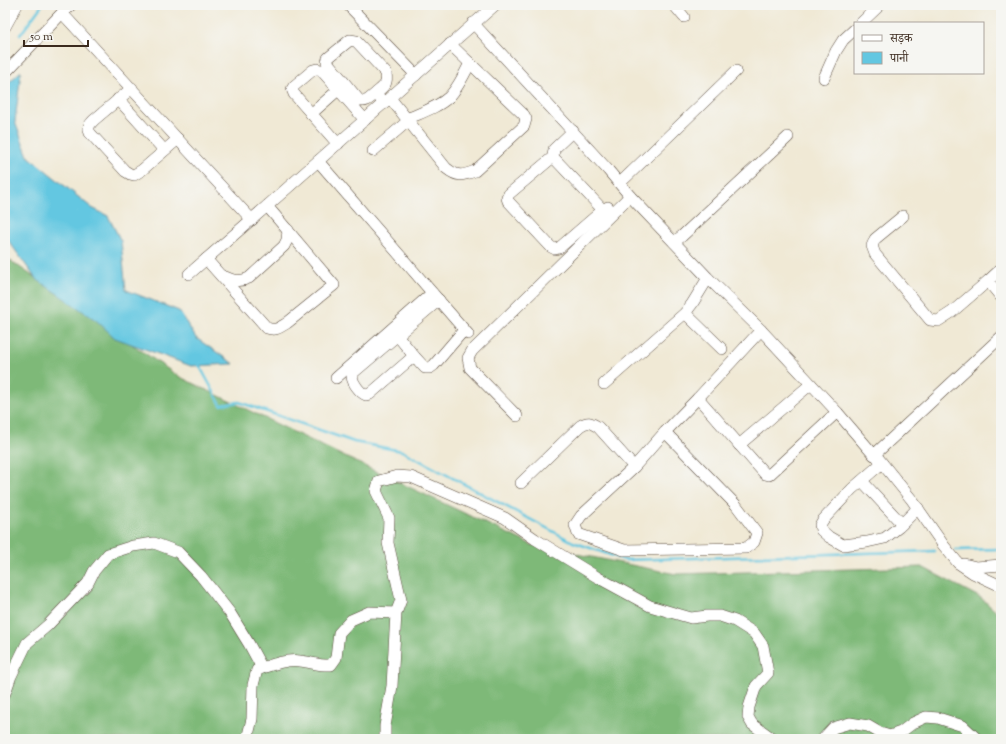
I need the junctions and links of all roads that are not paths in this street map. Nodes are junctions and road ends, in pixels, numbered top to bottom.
1 (16, 5) edge
2 (71, 5) edge
3 (348, 5) edge
4 (495, 5) edge
5 (674, 5) edge
6 (880, 5) edge
7 (62, 13) junction
8 (684, 17) dead end
9 (862, 22) edge
10 (473, 23) junction
11 (5, 27) edge
12 (854, 29) edge
13 (450, 44) junction
14 (470, 63) junction
15 (736, 71) dead end
16 (5, 73) edge
17 (416, 75) junction
18 (824, 78) dead end
19 (132, 88) junction
20 (338, 90) junction
21 (376, 93) junction
22 (118, 99) junction
23 (387, 101) junction
24 (311, 114) junction
25 (365, 120) junction
26 (408, 120) junction
27 (573, 131) junction
28 (788, 137) dead end
29 (178, 139) junction
30 (338, 144) junction
31 (164, 150) junction
32 (373, 151) dead end
33 (553, 157) junction
34 (318, 161) junction
35 (620, 183) junction
36 (629, 194) junction
37 (267, 206) junction
38 (603, 210) junction
39 (903, 216) dead end
40 (252, 220) junction
41 (288, 230) junction
42 (674, 242) junction
43 (206, 259) junction
44 (1001, 269) edge
45 (189, 274) dead end
46 (220, 275) junction
47 (708, 278) junction
48 (988, 281) junction
49 (436, 297) junction
50 (1001, 297) edge
51 (685, 313) junction
52 (761, 330) junction
53 (397, 335) junction
54 (1001, 337) edge
55 (722, 349) dead end
56 (414, 356) junction
57 (336, 378) dead end
58 (604, 384) dead end
59 (811, 384) junction
60 (698, 398) junction
61 (837, 412) junction
62 (517, 416) dead end
63 (665, 432) junction
64 (739, 445) junction
65 (874, 455) junction
66 (882, 463) junction
67 (634, 467) junction
68 (862, 481) junction
69 (521, 483) dead end
70 (918, 508) junction
71 (902, 524) junction
72 (958, 563) junction
73 (1001, 565) edge
74 (1001, 586) edge
75 (396, 613) junction
76 (262, 668) junction
77 (5, 693) edge
78 (247, 739) edge
79 (385, 739) edge
80 (773, 739) edge
81 (823, 739) edge
82 (977, 739) edge

1 - 11 street
2 - 7 street
3 - 17 street
4 - 10 street
5 - 8 street
6 - 9 street
7 - 16 street
7 - 19 street
10 - 13 street
10 - 27 street
12 - 18 street
13 - 14 street
13 - 17 street
14 - 26 street
14 - 26 street
15 - 35 street
17 - 23 street
19 - 22 street
19 - 29 street
20 - 24 street
20 - 24 street
20 - 25 street
21 - 21 street
21 - 23 street
22 - 31 street
22 - 31 street
23 - 25 street
23 - 26 street
24 - 30 street
25 - 30 street
26 - 32 street
27 - 33 street
27 - 35 street
28 - 42 street
29 - 31 street
29 - 40 street
30 - 34 street
33 - 38 street
33 - 38 street
34 - 37 street
34 - 49 street
35 - 36 street
36 - 38 street
36 - 42 street
36 - 62 street
37 - 40 street
37 - 41 street
39 - 48 street
40 - 43 street
41 - 46 street
41 - 46 street
42 - 47 street
43 - 45 street
43 - 46 street
44 - 48 street
47 - 51 street
47 - 52 street
48 - 50 street
49 - 53 street
49 - 56 street
49 - 57 street
51 - 55 street
51 - 58 street
52 - 59 street
52 - 60 street
53 - 56 street
53 - 56 street
54 - 65 street
59 - 61 street
59 - 64 street
60 - 63 street
60 - 64 street
61 - 64 street
61 - 65 street
63 - 67 street
63 - 67 street
65 - 66 street
66 - 68 street
66 - 70 street
67 - 69 street
68 - 71 street
68 - 71 street
70 - 71 street
70 - 72 street
72 - 73 street
72 - 74 street
75 - 76 street
75 - 79 street
75 - 80 street
76 - 77 street
76 - 78 street
81 - 82 street

